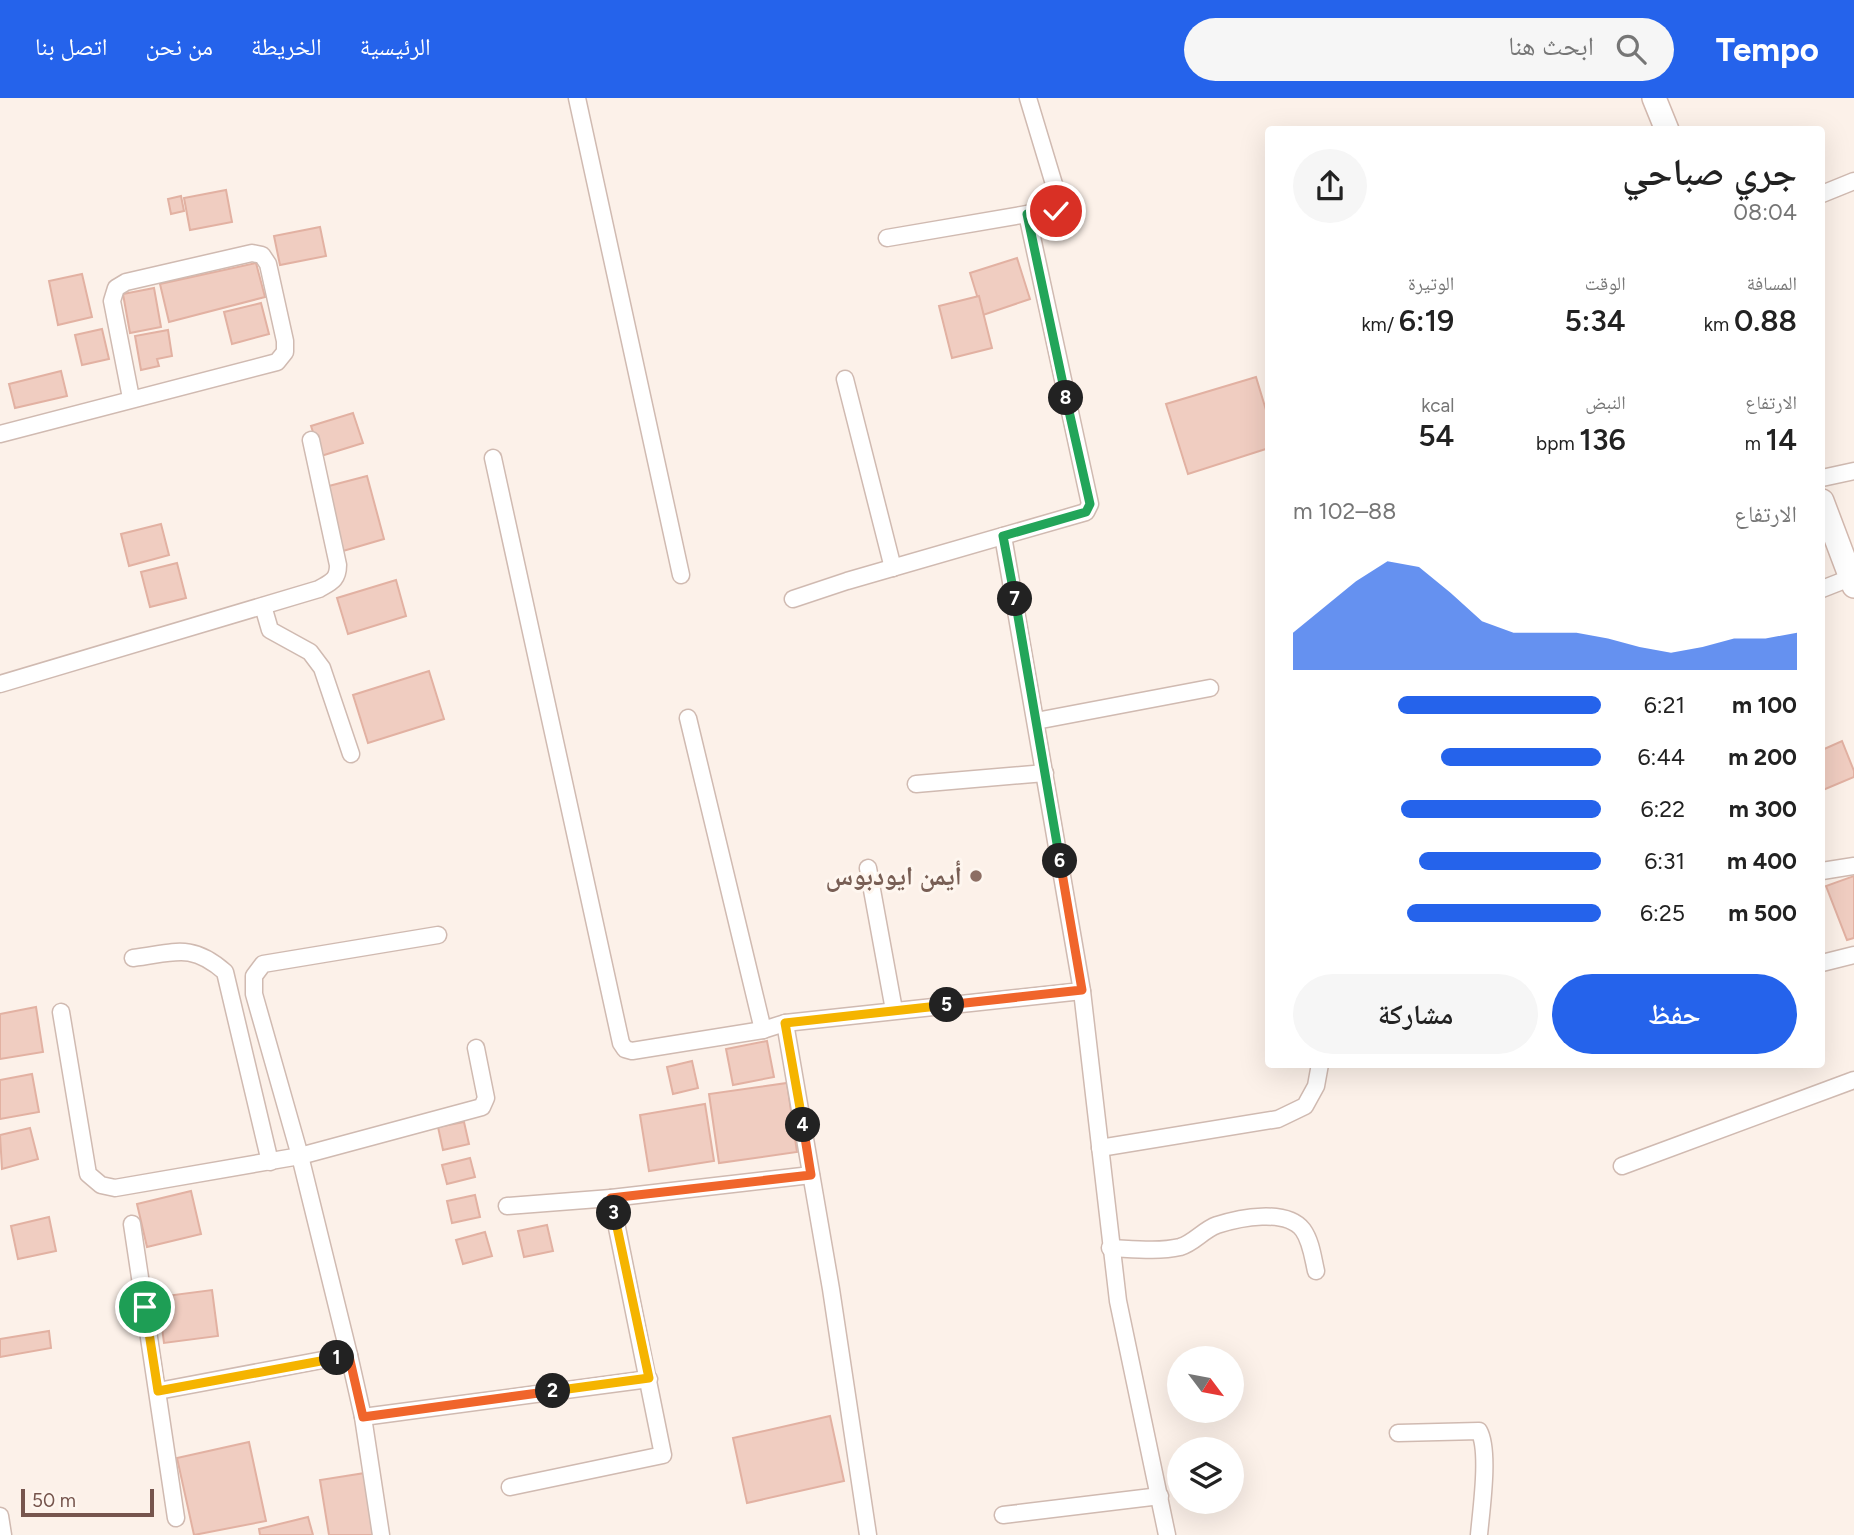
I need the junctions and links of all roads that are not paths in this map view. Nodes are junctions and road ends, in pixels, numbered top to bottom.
1 (577, 98) edge
2 (1028, 98) edge
3 (1654, 98) edge
4 (1665, 126) edge
5 (1854, 181) edge
6 (1825, 193) edge
7 (1027, 214) junction
8 (887, 238) dead end
9 (845, 379) dead end
10 (131, 398) junction
11 (0, 434) edge
12 (311, 440) dead end
13 (493, 458) dead end
14 (1854, 471) edge
15 (1825, 477) edge
16 (1825, 509) edge
17 (1003, 536) junction
18 (893, 568) junction
19 (681, 575) dead end
20 (1852, 582) edge
21 (1825, 588) edge
22 (793, 599) dead end
23 (263, 606) junction
24 (0, 684) edge
25 (1210, 688) dead end
26 (688, 718) dead end
27 (1036, 721) junction
28 (351, 754) dead end
29 (1045, 773) junction
30 (916, 785) dead end
31 (1854, 866) edge
32 (868, 868) dead end
33 (1825, 871) edge
34 (438, 935) dead end
35 (1854, 954) edge
36 (133, 958) dead end
37 (1825, 962) edge
38 (1082, 990) junction
39 (894, 1010) junction
40 (61, 1012) dead end
41 (785, 1023) junction
42 (763, 1030) junction
43 (476, 1048) dead end
44 (1319, 1068) edge
45 (1854, 1080) edge
46 (1100, 1147) junction
47 (300, 1156) junction
48 (270, 1162) junction
49 (1622, 1166) dead end
50 (811, 1175) junction
51 (611, 1198) junction
52 (507, 1206) dead end
53 (132, 1224) dead end
54 (1110, 1248) junction
55 (1316, 1271) dead end
56 (349, 1356) junction
57 (649, 1378) junction
58 (158, 1391) junction
59 (363, 1417) junction
60 (1398, 1433) dead end
61 (510, 1487) dead end
62 (1160, 1496) junction
63 (1003, 1515) dead end
64 (0, 1516) edge
65 (176, 1518) dead end
66 (3, 1535) edge
67 (381, 1535) edge
68 (868, 1535) edge
69 (1167, 1535) edge
70 (1479, 1535) edge

1 - 19 street
2 - 7 street
3 - 4 main road
5 - 6 street
7 - 8 street
7 - 17 street
9 - 18 street
10 - 10 street
10 - 11 street
12 - 23 street
13 - 42 street
14 - 15 street
16 - 20 main road
17 - 18 street
17 - 27 street
18 - 22 street
20 - 21 street
23 - 24 street
23 - 28 street
25 - 27 street
26 - 42 street
27 - 29 street
29 - 30 street
29 - 38 street
31 - 33 street
32 - 39 street
34 - 47 street
35 - 37 street
36 - 48 street
38 - 39 street
38 - 46 street
39 - 41 street
40 - 48 street
41 - 42 street
41 - 50 street
43 - 47 street
44 - 46 street
45 - 49 street
46 - 54 street
47 - 48 street
47 - 56 street
50 - 51 street
50 - 68 street
51 - 52 street
51 - 57 street
53 - 58 street
54 - 55 street
54 - 62 street
56 - 58 street
56 - 59 street
57 - 59 street
57 - 61 street
58 - 65 street
59 - 67 street
60 - 70 street
62 - 63 street
62 - 69 street
64 - 66 street

